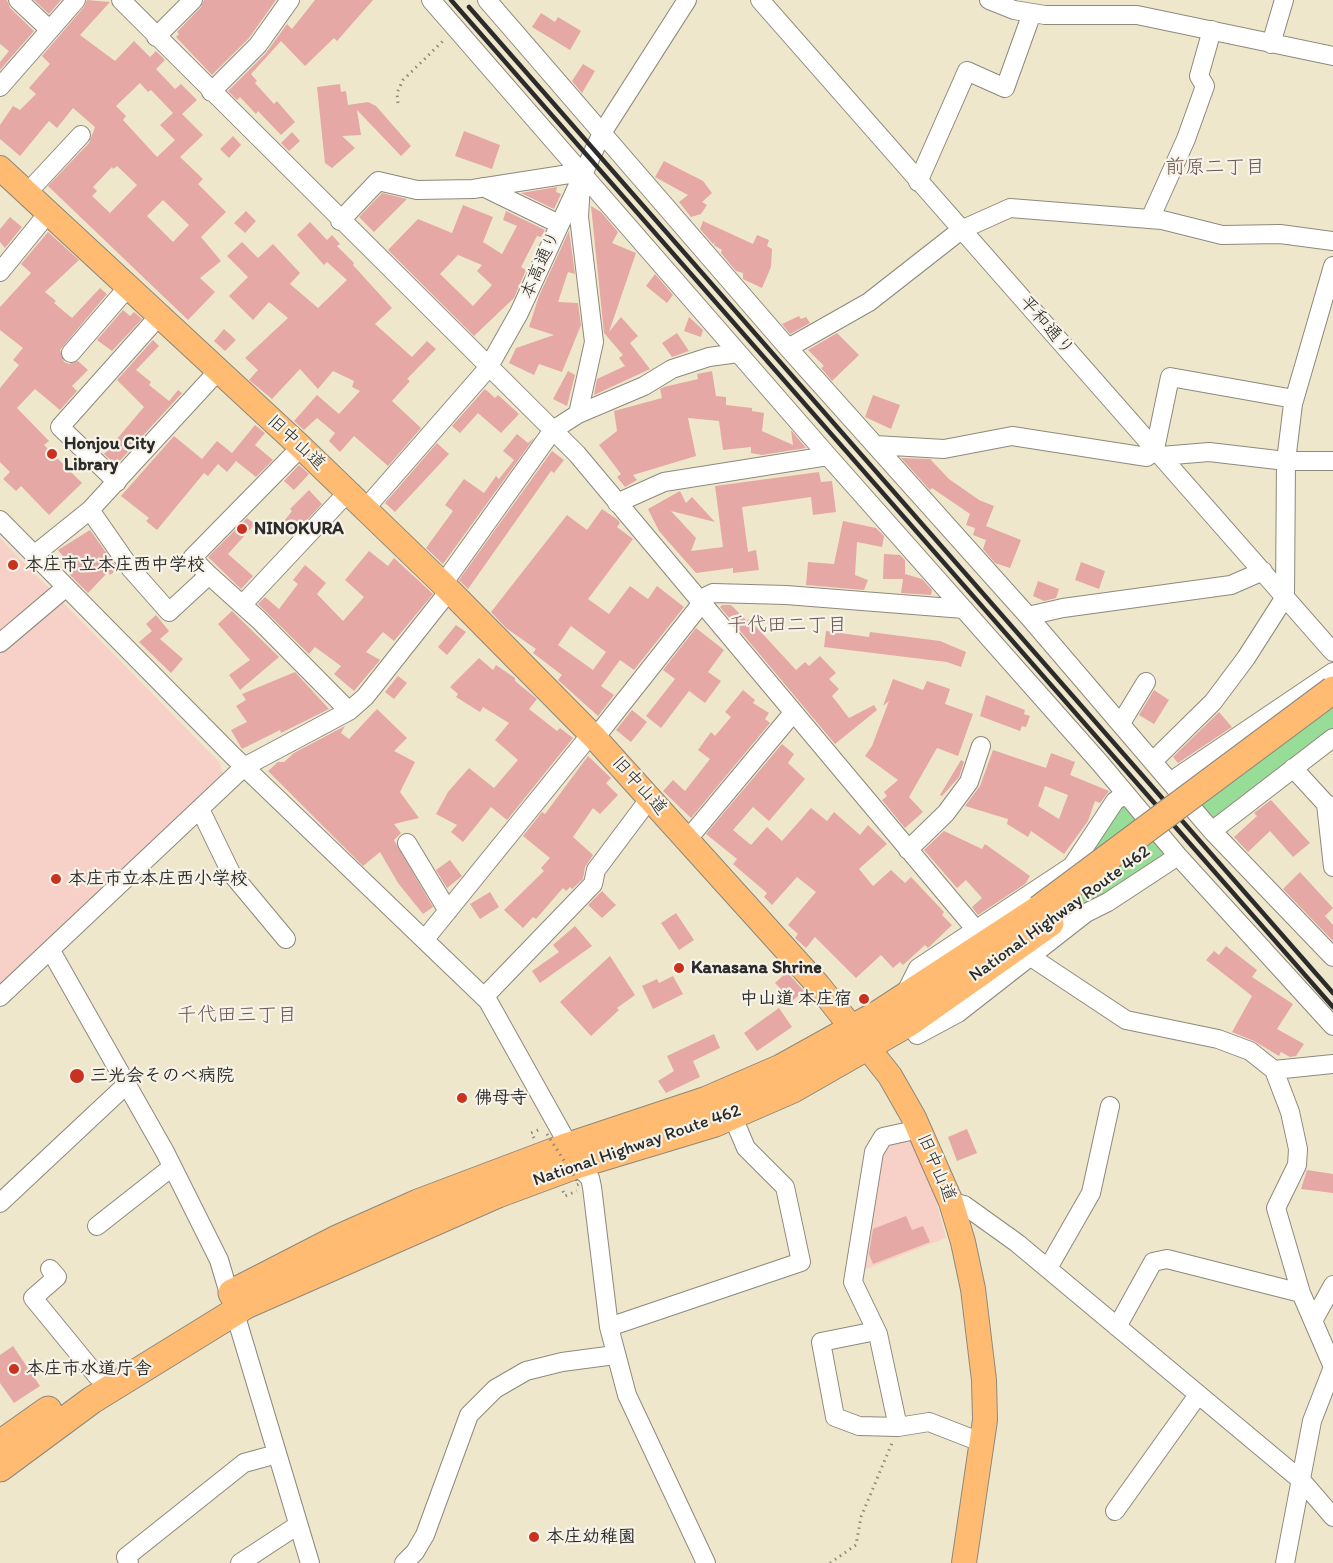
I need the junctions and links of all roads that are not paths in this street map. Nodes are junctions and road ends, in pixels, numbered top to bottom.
1 (18, 0) edge
2 (76, 0) edge
3 (121, 0) edge
4 (193, 0) edge
5 (290, 0) edge
6 (431, 0) edge
7 (487, 0) edge
8 (687, 0) edge
9 (760, 0) edge
10 (989, 0) edge
11 (1284, 0) edge
12 (1032, 13) junction
13 (50, 30) junction
14 (1212, 30) junction
15 (156, 38) junction
16 (1271, 44) junction
17 (1333, 56) edge
18 (0, 87) edge
19 (211, 92) junction
20 (602, 133) junction
21 (81, 135) dead end
22 (0, 168) edge
23 (582, 172) junction
24 (918, 182) junction
25 (483, 187) junction
26 (27, 193) junction
27 (50, 212) junction
28 (1150, 219) junction
29 (340, 221) junction
30 (559, 224) junction
31 (961, 230) junction
32 (1333, 241) edge
33 (1333, 266) edge
34 (0, 272) edge
35 (128, 286) junction
36 (1327, 307) edge
37 (159, 316) junction
38 (788, 348) junction
39 (71, 353) dead end
40 (738, 353) junction
41 (488, 368) junction
42 (218, 371) junction
43 (1294, 399) junction
44 (578, 414) junction
45 (553, 430) junction
46 (875, 445) junction
47 (301, 447) junction
48 (1158, 453) junction
49 (828, 456) junction
50 (1286, 461) junction
51 (1333, 461) edge
52 (117, 482) junction
53 (348, 492) junction
54 (617, 503) junction
55 (365, 509) junction
56 (90, 510) junction
57 (0, 520) edge
58 (34, 555) junction
59 (1263, 571) junction
60 (209, 575) junction
61 (446, 587) junction
62 (65, 588) junction
63 (1285, 597) junction
64 (700, 602) junction
65 (242, 604) junction
66 (964, 609) junction
67 (1028, 616) junction
68 (0, 643) edge
69 (1333, 652) edge
70 (1333, 672) edge
71 (1146, 682) dead end
72 (1333, 690) edge
73 (349, 711) junction
74 (1333, 712) edge
75 (793, 713) junction
76 (1121, 723) junction
77 (593, 736) junction
78 (1333, 738) edge
79 (981, 746) dead end
80 (1153, 761) junction
81 (244, 767) junction
82 (1293, 768) junction
83 (1170, 782) junction
84 (1126, 794) junction
85 (650, 798) junction
86 (1329, 805) edge
87 (200, 809) junction
88 (1212, 831) junction
89 (687, 840) junction
90 (407, 843) dead end
91 (908, 850) junction
92 (1178, 856) junction
93 (1333, 867) edge
94 (448, 911) junction
95 (1045, 916) junction
96 (977, 932) junction
97 (285, 939) dead end
98 (425, 939) junction
99 (51, 951) junction
100 (1031, 957) junction
101 (1333, 957) edge
102 (0, 997) edge
103 (484, 997) junction
104 (906, 1010) junction
105 (1333, 1026) edge
106 (862, 1038) junction
107 (1333, 1064) edge
108 (1274, 1070) junction
109 (126, 1085) junction
110 (1110, 1106) dead end
111 (732, 1116) junction
112 (920, 1129) junction
113 (572, 1163) junction
114 (172, 1167) junction
115 (2, 1202) edge
116 (951, 1202) junction
117 (97, 1226) dead end
118 (1047, 1268) junction
119 (50, 1269) dead end
120 (1333, 1285) edge
121 (1301, 1293) junction
122 (232, 1303) junction
123 (1313, 1321) junction
124 (609, 1327) junction
125 (1117, 1327) junction
126 (876, 1331) junction
127 (615, 1355) junction
128 (1333, 1367) edge
129 (97, 1376) junction
130 (1198, 1395) junction
131 (898, 1427) junction
132 (983, 1443) junction
133 (0, 1444) edge
134 (277, 1454) junction
135 (0, 1468) edge
136 (1302, 1481) junction
137 (1115, 1512) dead end
138 (1333, 1517) edge
139 (298, 1525) junction
140 (129, 1563) edge
141 (240, 1563) edge
142 (310, 1563) edge
143 (404, 1563) edge
144 (706, 1563) edge
145 (964, 1563) edge
146 (1285, 1563) edge

1 - 13 street
2 - 13 street
3 - 15 street
4 - 15 street
5 - 19 street
6 - 23 street
7 - 20 street
8 - 20 street, 本高通り
9 - 24 street, 平和通り
10 - 12 street
11 - 16 street
12 - 14 street
12 - 24 street
13 - 18 street
14 - 16 street
14 - 28 street
15 - 19 street
16 - 17 street
19 - 29 street
20 - 23 street, 本高通り
20 - 38 street
21 - 26 street
22 - 26 main road, 旧中山道
23 - 25 street
23 - 30 street, 本高通り
23 - 40 street
23 - 44 street
24 - 31 street, 平和通り
25 - 29 street
25 - 30 street
26 - 27 main road, 旧中山道
27 - 34 street
27 - 35 main road, 旧中山道
28 - 31 street
28 - 32 street
29 - 41 street
30 - 41 street, 本高通り
31 - 38 street
31 - 48 street, 平和通り
33 - 36 street
35 - 37 main road, 旧中山道
35 - 39 street
36 - 43 street
37 - 42 main road, 旧中山道
37 - 52 street
38 - 46 street
40 - 44 street
40 - 49 street
41 - 45 street
41 - 55 street, 本高通り
42 - 47 main road, 旧中山道
42 - 52 street
43 - 48 street
43 - 50 street
44 - 45 street
45 - 54 street
45 - 61 street
46 - 48 street
46 - 67 street
47 - 53 main road, 旧中山道
47 - 60 street
48 - 50 street
48 - 59 street, 平和通り
49 - 54 street
49 - 66 street
50 - 51 street
50 - 63 street
52 - 56 street
53 - 55 main road, 旧中山道
53 - 65 street
54 - 64 street
55 - 61 main road, 旧中山道
56 - 58 street
56 - 60 street
57 - 58 street
58 - 62 street
59 - 63 street, 平和通り
59 - 67 street
60 - 65 street
61 - 73 street
61 - 77 main road, 旧中山道
62 - 68 street
62 - 81 street
63 - 69 street, 平和通り
63 - 80 street
64 - 66 street
64 - 75 street
64 - 77 street
65 - 73 street
66 - 84 street
67 - 76 street
70 - 83 street
71 - 76 street
72 - 95 highway, National Highway Route 462, bridge
73 - 81 street
74 - 95 highway, National Highway Route 462
75 - 89 street
75 - 91 street
76 - 80 street
77 - 85 main road, 旧中山道
77 - 94 street
78 - 82 street
79 - 91 street
80 - 83 street
81 - 87 street
81 - 98 street
82 - 86 street
82 - 88 street
83 - 88 street
84 - 92 street
84 - 96 street
85 - 89 main road, 旧中山道
85 - 103 street
86 - 93 street
87 - 97 street
87 - 99 street
88 - 101 street
89 - 106 main road, 旧中山道
90 - 94 street
91 - 96 street
92 - 100 street
92 - 105 street
94 - 98 street
95 - 104 highway, National Highway Route 462
96 - 104 street
98 - 103 street
99 - 102 street
99 - 109 street
100 - 104 street
100 - 108 street
103 - 113 street
104 - 106 highway, National Highway Route 462
106 - 111 highway, National Highway Route 462
106 - 112 main road, 旧中山道
106 - 113 highway, National Highway Route 462
107 - 108 street
108 - 121 street
109 - 114 street
109 - 115 street
110 - 118 street
111 - 113 highway, National Highway Route 462
111 - 124 street
112 - 116 main road, 旧中山道
112 - 126 street
113 - 122 highway, National Highway Route 462
113 - 124 street
114 - 117 street
114 - 122 street
116 - 118 street
116 - 132 main road, 旧中山道
118 - 125 street
119 - 129 street
120 - 123 street
121 - 123 street
121 - 125 street
122 - 129 highway, National Highway Route 462
122 - 134 street
122 - 135 highway, National Highway Route 462
123 - 128 street
124 - 127 street
125 - 130 street
126 - 131 street
126 - 131 street
127 - 143 street
127 - 144 street
128 - 136 street
129 - 133 highway, National Highway Route 462
130 - 136 street
130 - 137 street
131 - 132 street
132 - 145 main road, 旧中山道
134 - 139 street
134 - 140 street
136 - 138 street
136 - 146 street
139 - 141 street
139 - 142 street

